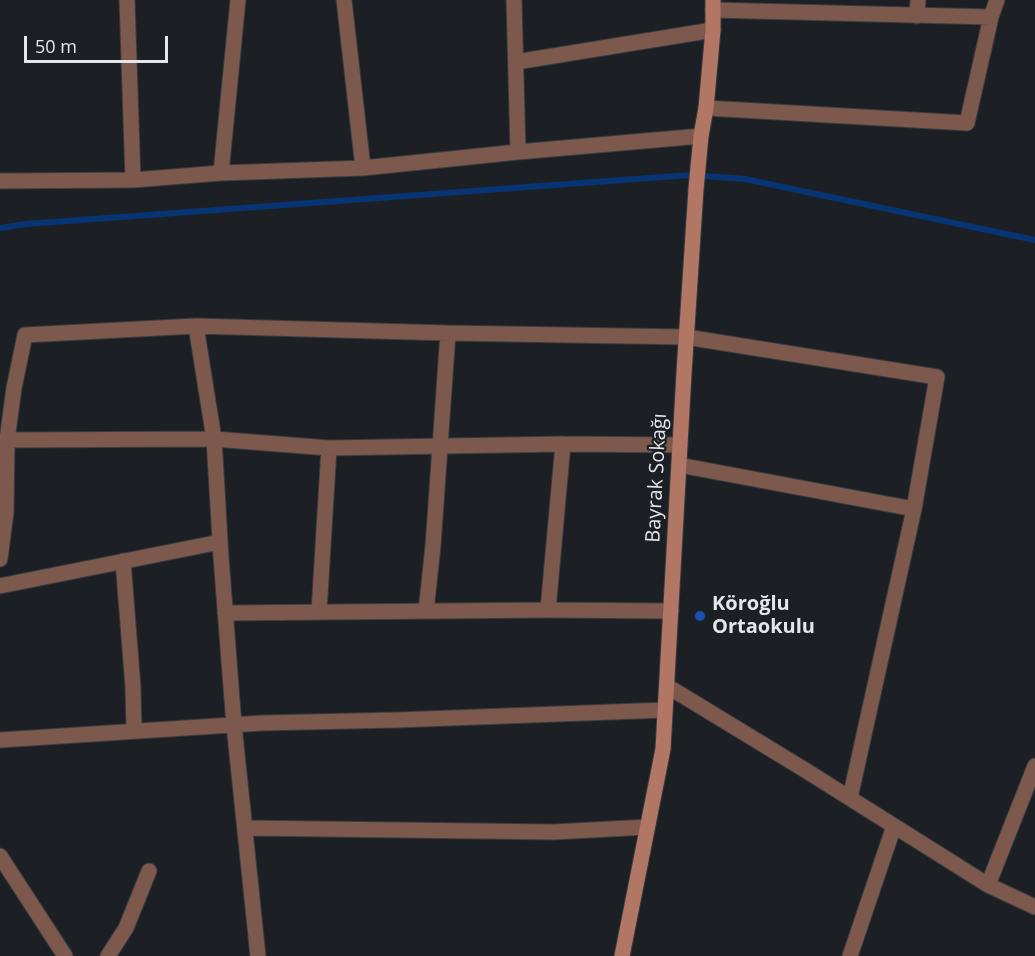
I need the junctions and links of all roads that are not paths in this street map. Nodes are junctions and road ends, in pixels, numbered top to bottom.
1 (127, 0) edge
2 (238, 0) edge
3 (345, 0) edge
4 (514, 0) edge
5 (997, 0) edge
6 (713, 5) edge
7 (917, 8) edge
8 (991, 18) junction
9 (713, 30) junction
10 (516, 62) junction
11 (706, 108) junction
12 (701, 136) junction
13 (518, 152) junction
14 (363, 168) junction
15 (221, 173) junction
16 (133, 180) junction
17 (0, 181) edge
18 (196, 326) junction
19 (448, 333) junction
20 (686, 337) junction
21 (4, 440) edge
22 (214, 440) junction
23 (563, 444) junction
24 (680, 445) junction
25 (440, 446) junction
26 (329, 448) junction
27 (678, 465) junction
28 (914, 509) junction
29 (220, 542) junction
30 (0, 559) edge
31 (123, 561) junction
32 (0, 586) edge
33 (548, 610) junction
34 (426, 611) junction
35 (670, 611) junction
36 (319, 612) junction
37 (225, 613) junction
38 (667, 686) junction
39 (665, 710) junction
40 (234, 725) junction
41 (134, 731) junction
42 (0, 740) edge
43 (1035, 766) edge
44 (850, 798) junction
45 (894, 826) junction
46 (647, 827) junction
47 (244, 828) junction
48 (0, 856) edge
49 (149, 871) dead end
50 (988, 885) junction
51 (1035, 907) edge
52 (65, 956) edge
53 (108, 956) edge
54 (258, 956) edge
55 (622, 956) edge
56 (850, 956) edge

1 - 16 street
2 - 15 street
3 - 14 street
4 - 10 street
5 - 8 street
6 - 7 street
6 - 9 main road, Bayrak Sokağı
7 - 8 street
8 - 11 street
9 - 10 street
9 - 11 main road, Bayrak Sokağı
10 - 13 street
11 - 12 main road, Bayrak Sokağı
12 - 13 street
12 - 20 main road, Bayrak Sokağı
13 - 14 street
14 - 15 street
15 - 16 street
16 - 17 street
18 - 19 street
18 - 21 street
18 - 22 street
19 - 20 street
19 - 25 street
20 - 24 main road, Bayrak Sokağı
20 - 28 street
21 - 22 street
21 - 30 street
22 - 26 street
22 - 29 street
23 - 24 street
23 - 25 street
23 - 33 street
24 - 27 main road, Bayrak Sokağı
25 - 26 street
25 - 34 street
26 - 36 street
27 - 28 street
27 - 35 main road, Bayrak Sokağı
28 - 44 street
29 - 31 street
29 - 37 street
31 - 32 street
31 - 41 street
33 - 34 street
33 - 35 street
34 - 36 street
35 - 38 main road, Bayrak Sokağı
36 - 37 street
37 - 40 street
38 - 39 main road, Bayrak Sokağı
38 - 44 street
39 - 40 street
39 - 46 main road, Bayrak Sokağı
40 - 41 street
40 - 47 street
41 - 42 street
43 - 50 street
44 - 45 street
45 - 50 street
45 - 56 street
46 - 47 street
46 - 55 main road, Bayrak Sokağı
47 - 54 street
48 - 52 street
49 - 53 street
50 - 51 street

